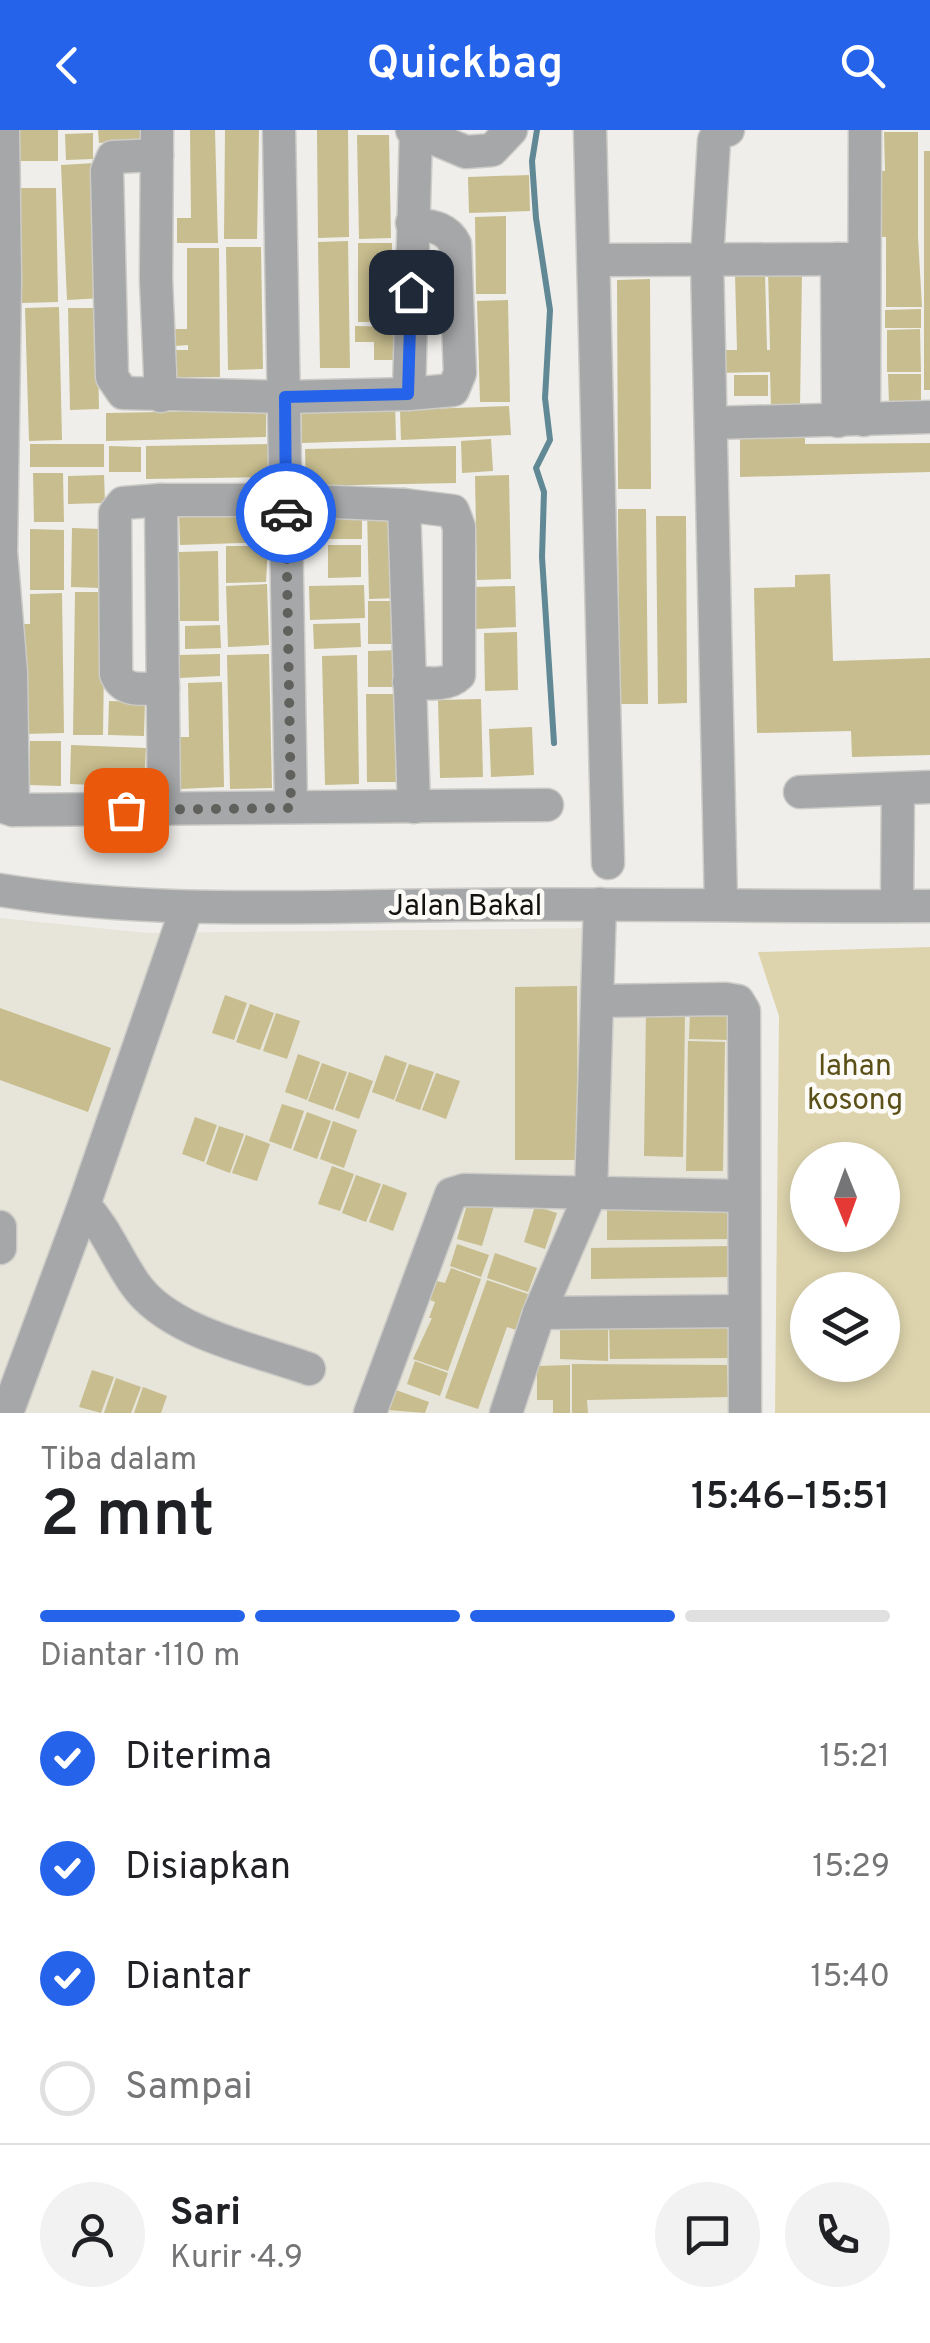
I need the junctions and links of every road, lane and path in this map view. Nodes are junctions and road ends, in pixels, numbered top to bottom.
1 (3, 130) edge
2 (279, 130) edge
3 (511, 130) edge
4 (590, 130) edge
5 (728, 130) edge
6 (864, 130) edge
7 (414, 131) edge
8 (157, 143) edge
9 (412, 224) junction
10 (2, 228) edge
11 (850, 259) junction
12 (595, 260) junction
13 (707, 260) junction
14 (2, 285) edge
15 (408, 394) junction
16 (161, 396) junction
17 (285, 397) junction
18 (930, 417) edge
19 (851, 420) junction
20 (713, 423) junction
21 (1, 457) edge
22 (160, 500) junction
23 (286, 500) junction
24 (404, 505) junction
25 (0, 552) edge
26 (6, 672) edge
27 (409, 682) junction
28 (163, 688) junction
29 (914, 788) edge
30 (800, 792) dead end
31 (547, 805) dead end
32 (414, 807) junction
33 (6, 808) edge
34 (291, 808) junction
35 (164, 810) junction
36 (608, 864) dead end
37 (0, 890) edge
38 (600, 904) junction
39 (720, 904) junction
40 (187, 906) junction
41 (897, 906) junction
42 (930, 906) edge
43 (596, 1000) junction
44 (591, 1192) junction
45 (744, 1196) junction
46 (84, 1205) junction
47 (0, 1227) edge
48 (0, 1248) edge
49 (743, 1311) junction
50 (540, 1313) junction
51 (308, 1369) dead end
52 (0, 1409) edge
53 (7, 1412) edge
54 (370, 1413) edge
55 (506, 1413) edge
56 (744, 1413) edge

1 - 10 street
2 - 17 street
3 - 7 street
4 - 12 street
5 - 13 street
6 - 11 street
7 - 9 street
8 - 16 street
8 - 16 street
9 - 15 street
9 - 15 street
10 - 14 street
11 - 13 street
11 - 19 street
12 - 13 street
12 - 36 street
13 - 20 street
14 - 21 street
15 - 17 street
16 - 17 street
17 - 23 street
18 - 19 street
19 - 20 street
20 - 39 street
21 - 25 street
22 - 23 street
22 - 28 street
22 - 28 street
23 - 24 street
23 - 34 street
24 - 27 street
24 - 27 street
25 - 26 street
26 - 33 street
27 - 32 street
28 - 35 street
29 - 30 street
29 - 41 street
31 - 32 street
32 - 34 street
33 - 35 street
34 - 35 street
37 - 40 street, Jalan Bakal
38 - 39 street, Jalan Bakal
38 - 40 street, Jalan Bakal
38 - 43 street
39 - 41 street, Jalan Bakal
40 - 46 street
41 - 42 street, Jalan Bakal
43 - 44 street
43 - 45 street
44 - 45 street
44 - 50 street
44 - 54 street
45 - 49 street
46 - 51 street
46 - 53 street
47 - 48 street
49 - 50 street
49 - 56 street
50 - 55 street
52 - 53 street

